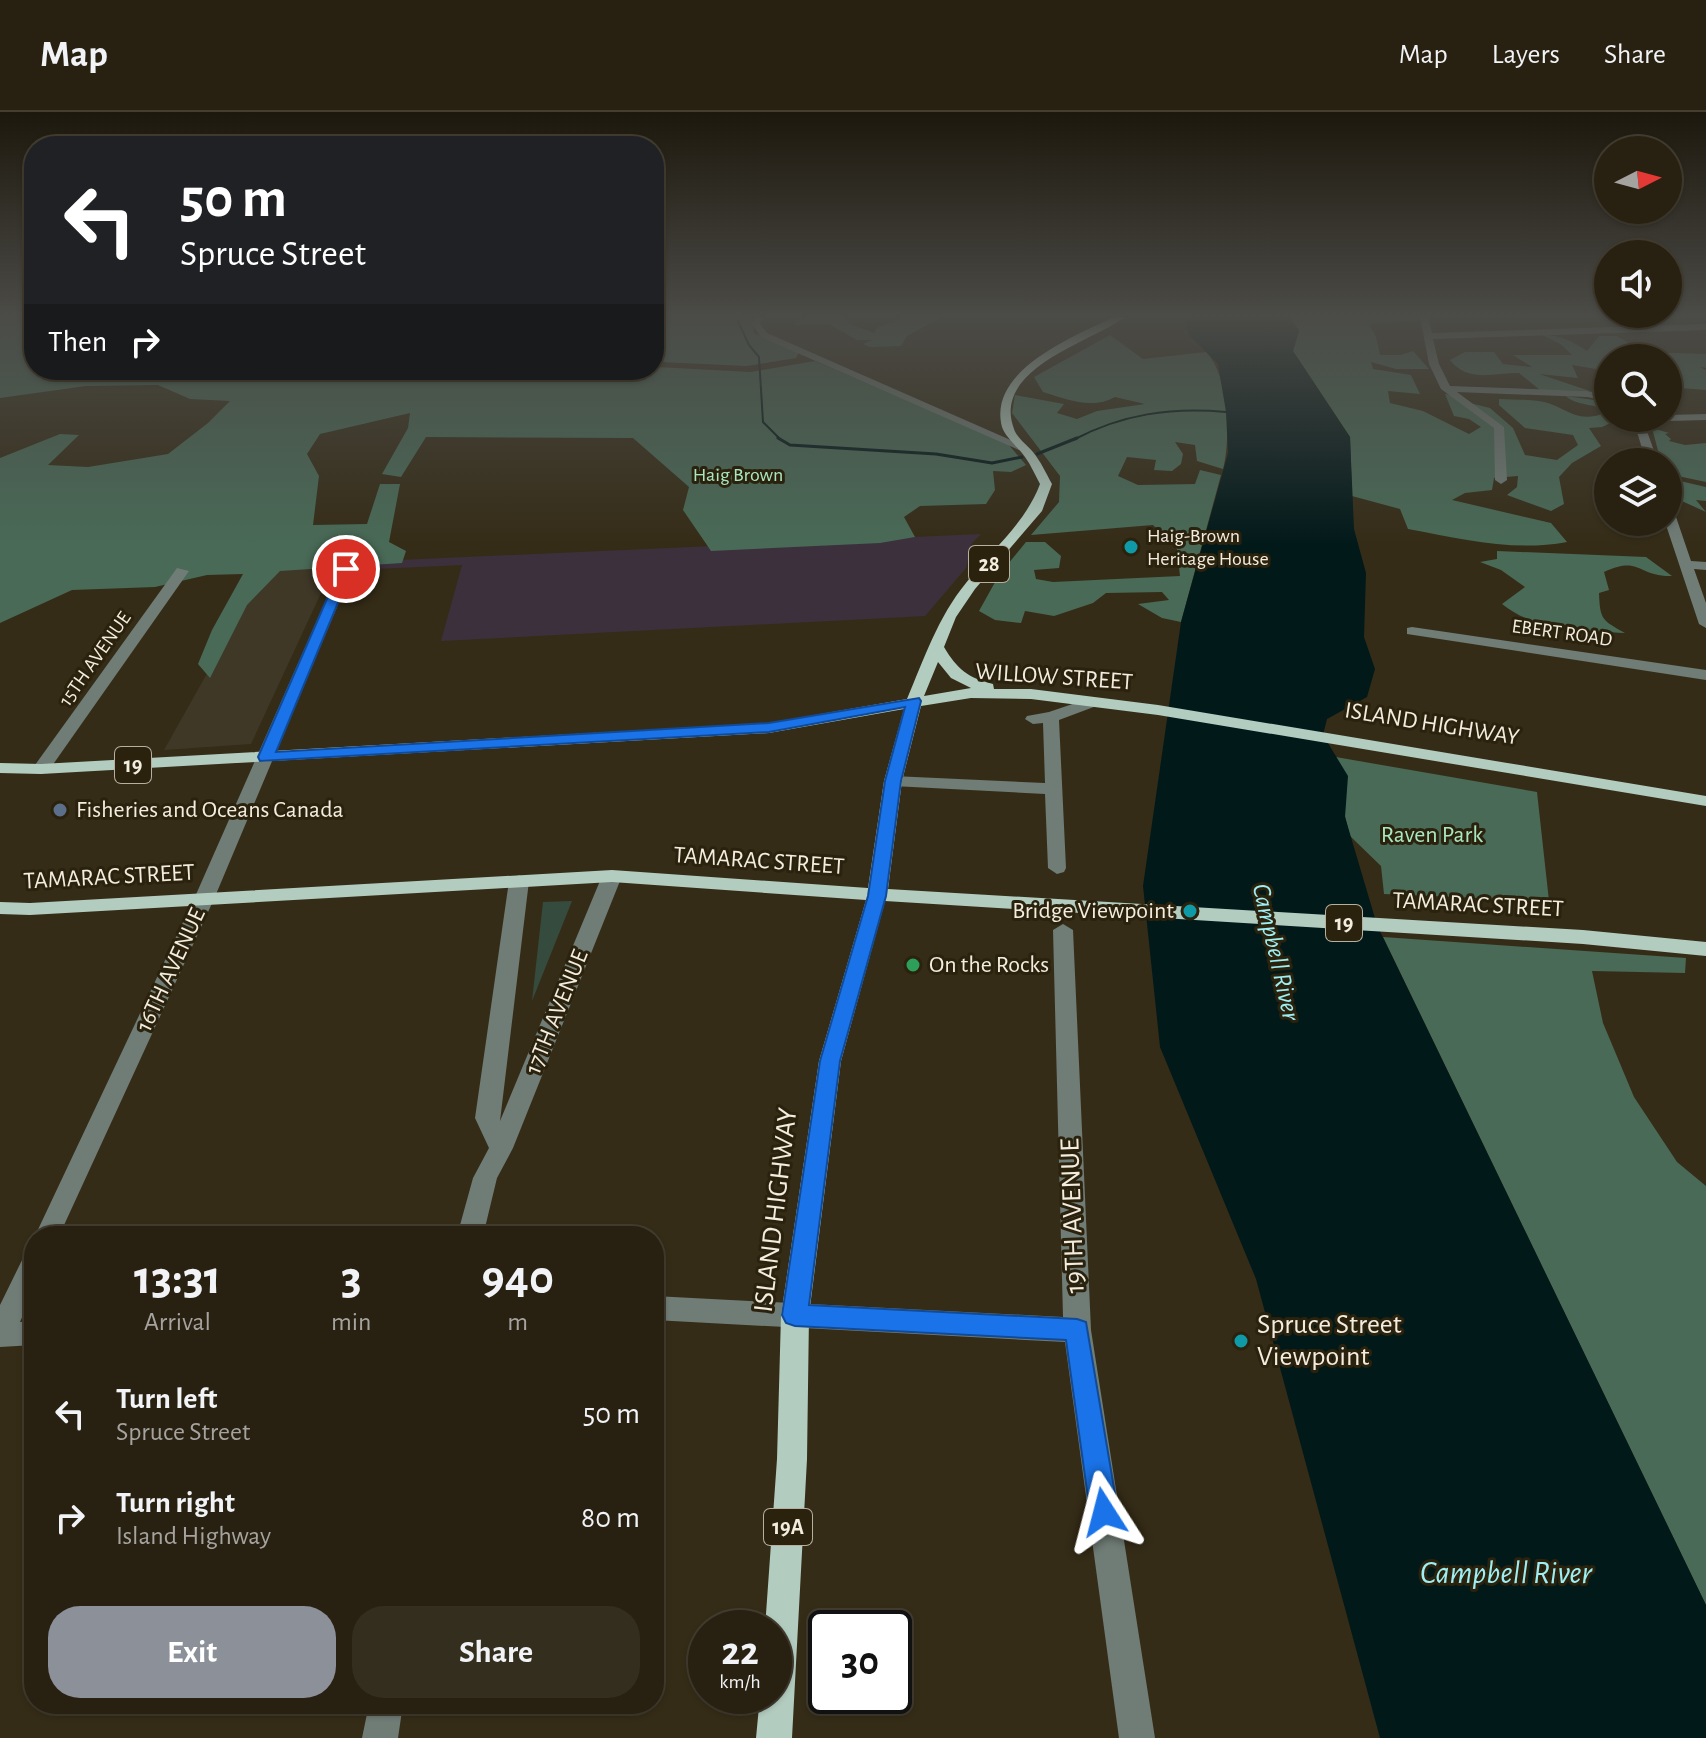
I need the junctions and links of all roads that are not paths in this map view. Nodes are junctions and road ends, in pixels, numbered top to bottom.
1 (897, 393) edge
2 (1008, 393) edge
3 (1451, 393) edge
4 (1555, 393) edge
5 (1594, 395) edge
6 (1706, 417) edge
7 (1682, 418) edge
8 (1023, 448) junction
9 (1501, 480) dead end
10 (1676, 536) edge
11 (1685, 564) junction
12 (1706, 566) edge
13 (346, 569) dead end
14 (182, 571) dead end
15 (1706, 624) edge
16 (1412, 631) dead end
17 (937, 647) junction
18 (1706, 675) edge
19 (1031, 694) junction
20 (914, 701) junction
21 (1093, 702) junction
22 (1149, 709) joint
23 (266, 757) junction
24 (0, 768) edge
25 (41, 769) junction
26 (893, 781) junction
27 (1054, 789) junction
28 (1706, 801) edge
29 (1057, 868) dead end
30 (612, 876) junction
31 (519, 881) junction
32 (877, 896) junction
33 (204, 899) junction
34 (0, 908) edge
35 (1063, 930) dead end
36 (1706, 949) edge
37 (501, 1148) junction
38 (51, 1226) edge
39 (473, 1226) edge
40 (24, 1283) edge
41 (664, 1308) edge
42 (795, 1315) junction
43 (1077, 1330) junction
44 (24, 1334) edge
45 (0, 1335) edge
46 (384, 1714) edge
47 (380, 1738) edge
48 (774, 1738) edge
49 (1137, 1738) edge

1 - 8 street
2 - 8 main road, 28
3 - 9 street
4 - 5 street
6 - 7 street
8 - 17 main road, 28
10 - 11 street
11 - 12 street
11 - 15 street
13 - 23 street, 16TH AVENUE
14 - 25 street, 15TH AVENUE
16 - 18 street, EBERT ROAD
17 - 19 main road
17 - 20 main road, 28
19 - 20 main road, WILLOW STREET / 19
19 - 21 main road, WILLOW STREET / 19
20 - 23 main road, WILLOW STREET / 19
20 - 26 main road, ISLAND HIGHWAY / 19A
21 - 22 main road, WILLOW STREET / 19
21 - 27 street
22 - 28 main road, ISLAND HIGHWAY / 19
23 - 25 main road, WILLOW STREET / 19
23 - 33 street, 16TH AVENUE
24 - 25 main road, WILLOW STREET / 19
26 - 27 street
26 - 32 main road, ISLAND HIGHWAY / 19A
27 - 29 street
30 - 31 main road, TAMARAC STREET / 19
30 - 32 main road, TAMARAC STREET / 19
30 - 37 street, 17TH AVENUE
31 - 33 main road, TAMARAC STREET / 19
31 - 37 street, 17TH AVENUE
32 - 36 main road, TAMARAC STREET / 19
32 - 42 main road, ISLAND HIGHWAY / 19A
33 - 34 main road, TAMARAC STREET / 19
33 - 38 street, 16TH AVENUE
35 - 43 street, 19TH AVENUE
37 - 39 street, 17TH AVENUE
40 - 45 street
41 - 42 street
42 - 43 street
42 - 48 main road, ISLAND HIGHWAY / 19A
43 - 49 street, 19TH AVENUE
44 - 45 street
46 - 47 street

